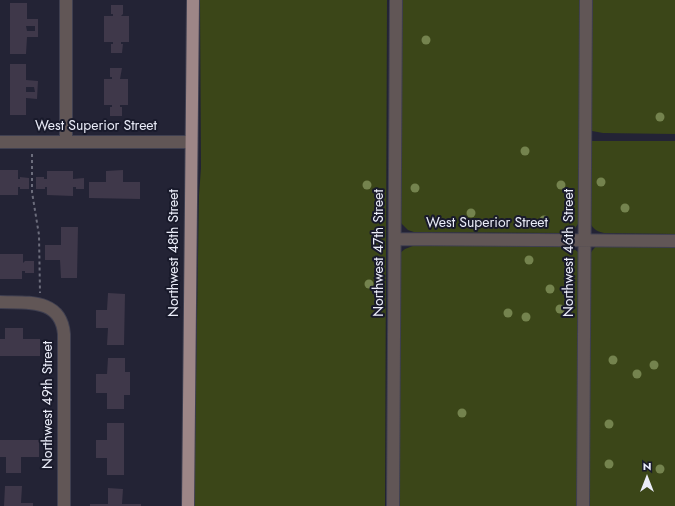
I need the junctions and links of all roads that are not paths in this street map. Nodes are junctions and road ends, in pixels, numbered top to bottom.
1 (66, 0) edge
2 (193, 0) edge
3 (396, 0) edge
4 (586, 0) edge
5 (0, 142) edge
6 (66, 142) junction
7 (191, 142) junction
8 (395, 239) junction
9 (585, 240) junction
10 (675, 241) edge
11 (0, 302) edge
12 (64, 506) edge
13 (188, 506) edge
14 (393, 506) edge
15 (583, 506) edge

1 - 6 street
2 - 7 main road, Northwest 48th Street
3 - 8 street, Northwest 47th Street
4 - 9 street, Northwest 46th Street
5 - 6 street, West Superior Street
6 - 7 street, West Superior Street
7 - 13 main road, Northwest 48th Street
8 - 9 street, West Superior Street
8 - 14 street, Northwest 47th Street
9 - 10 street, West Superior Street
9 - 15 street, Northwest 46th Street
11 - 12 street, Northwest 49th Street

